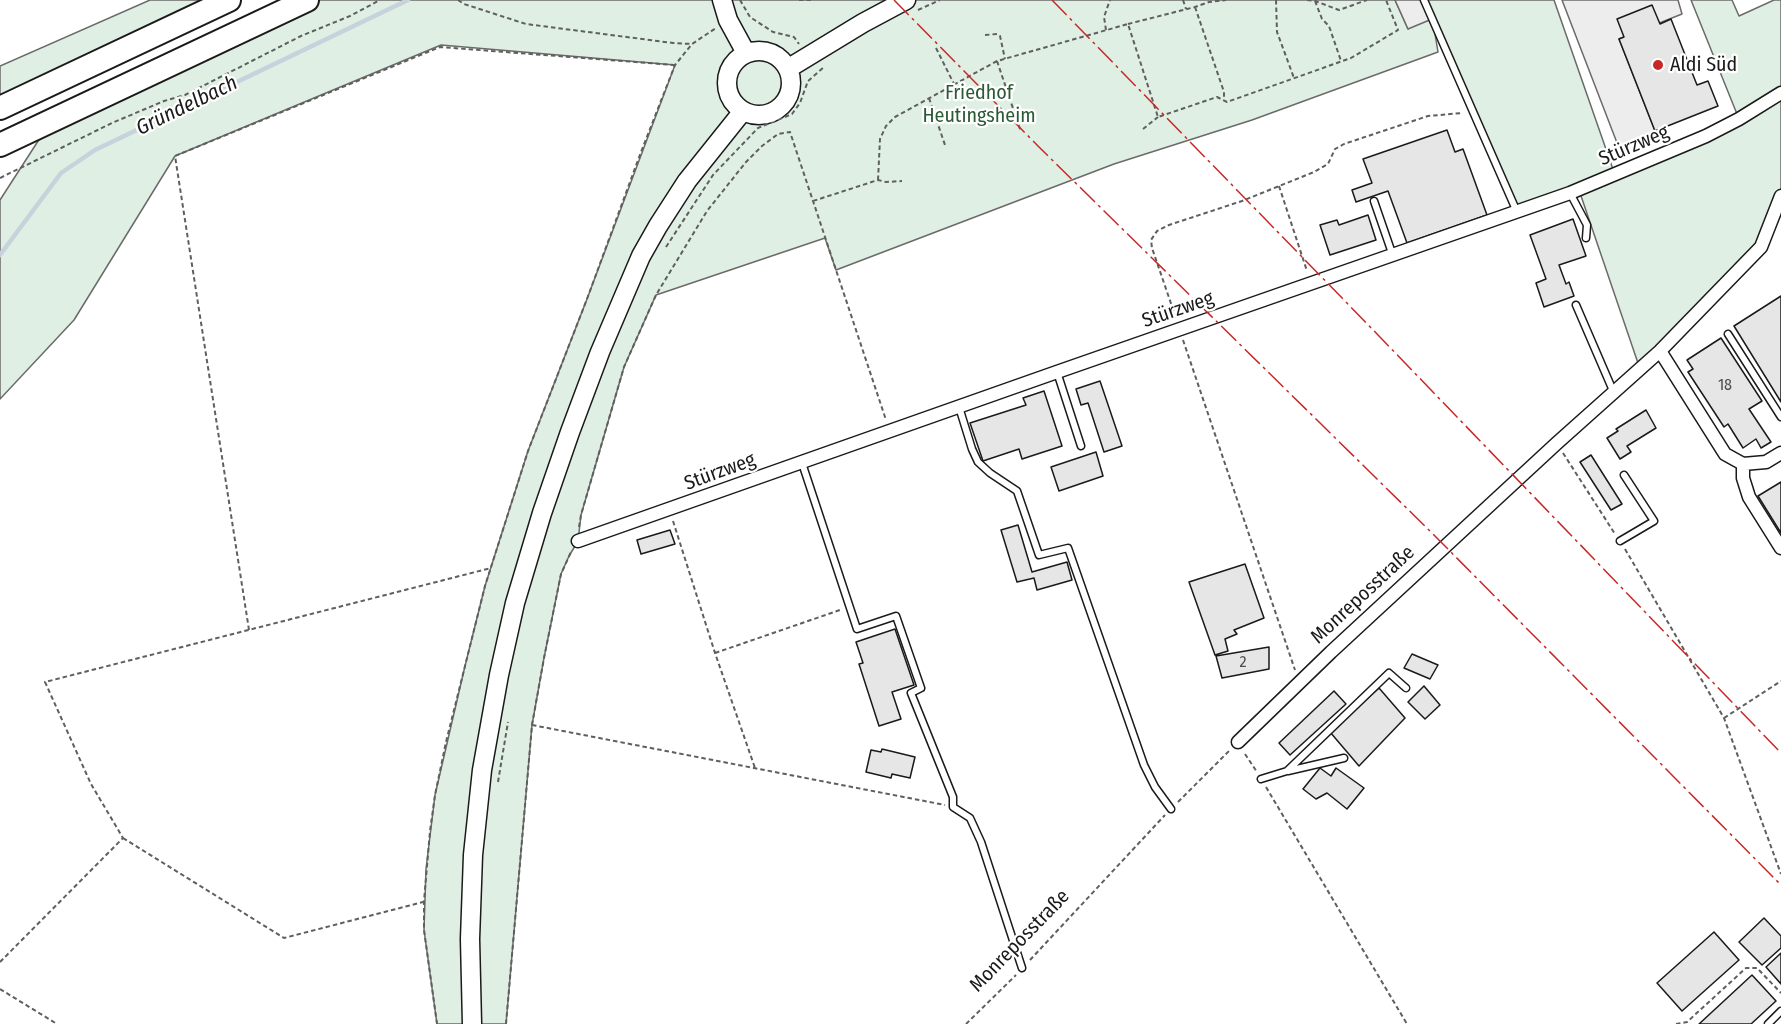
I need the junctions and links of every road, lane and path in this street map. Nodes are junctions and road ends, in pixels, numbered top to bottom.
1 (229, 0) edge
2 (307, 0) edge
3 (380, 0) edge
4 (458, 0) edge
5 (722, 0) edge
6 (740, 0) edge
7 (799, 0) edge
8 (812, 0) edge
9 (906, 0) edge
10 (1110, 0) edge
11 (1183, 0) edge
12 (1226, 0) edge
13 (1275, 0) edge
14 (1307, 0) edge
15 (1367, 0) edge
16 (1386, 0) edge
17 (1424, 0) edge
18 (1315, 1) edge
19 (1195, 7) junction
20 (1186, 9) junction
21 (1128, 24) junction
22 (1106, 30) junction
23 (985, 35) dead end
24 (692, 44) dead end
25 (936, 48) dead end
26 (746, 53) junction
27 (1005, 59) junction
28 (997, 61) junction
29 (1341, 61) junction
30 (813, 64) junction
31 (675, 65) dead end
32 (789, 68) junction
33 (1294, 78) junction
34 (954, 84) junction
35 (1781, 93) edge
36 (929, 98) junction
37 (1224, 100) junction
38 (0, 108) edge
39 (743, 111) junction
40 (1158, 117) junction
41 (1477, 119) junction
42 (1143, 129) dead end
43 (1021, 132) dead end
44 (0, 145) edge
45 (945, 145) dead end
46 (0, 178) edge
47 (878, 180) junction
48 (902, 181) dead end
49 (1279, 186) junction
50 (1570, 193) junction
51 (1781, 196) edge
52 (813, 201) junction
53 (1374, 201) dead end
54 (1517, 212) junction
55 (1586, 238) dead end
56 (666, 247) dead end
57 (1393, 256) junction
58 (1311, 284) junction
59 (1576, 305) dead end
60 (1180, 330) junction
61 (1728, 334) dead end
62 (1660, 351) junction
63 (1057, 372) junction
64 (1614, 393) junction
65 (959, 407) junction
66 (1781, 417) edge
67 (890, 431) junction
68 (1557, 443) junction
69 (1081, 446) dead end
70 (1781, 453) edge
71 (802, 463) junction
72 (1743, 465) junction
73 (1624, 475) dead end
74 (670, 510) junction
75 (578, 541) junction
76 (1620, 541) junction
77 (1781, 548) edge
78 (491, 568) dead end
79 (850, 607) junction
80 (249, 630) junction
81 (715, 653) junction
82 (1299, 681) junction
83 (1781, 681) edge
84 (1406, 688) dead end
85 (510, 713) dead end
86 (1724, 718) junction
87 (532, 725) junction
88 (1238, 742) junction
89 (1344, 758) dead end
90 (755, 768) junction
91 (1287, 771) junction
92 (1261, 779) junction
93 (498, 783) dead end
94 (953, 807) junction
95 (1171, 809) junction
96 (123, 838) junction
97 (1781, 874) edge
98 (424, 901) dead end
99 (0, 963) edge
100 (1022, 969) junction
101 (0, 989) edge
102 (1781, 993) edge
103 (1781, 1011) edge
104 (57, 1024) edge
105 (472, 1024) edge
106 (506, 1024) edge
107 (966, 1024) edge
108 (1407, 1024) edge
109 (1676, 1024) edge
110 (1768, 1024) edge

1 - 38 highway
2 - 44 highway
3 - 46 path
4 - 24 path
5 - 26 main road
6 - 30 path
7 - 8 path
9 - 30 main road
10 - 22 path
11 - 20 path
12 - 19 path
13 - 33 path
14 - 18 path
15 - 18 path
16 - 29 path
17 - 41 lane
18 - 29 path
19 - 20 path
19 - 37 path
20 - 21 path
21 - 22 path
21 - 40 path
22 - 27 path
23 - 27 path
25 - 34 path
26 - 32 main road
26 - 39 main road
27 - 28 path
28 - 34 path
28 - 43 path
29 - 33 path
30 - 32 main road
30 - 56 path
31 - 80 path
32 - 39 main road
33 - 37 path
34 - 36 path
35 - 50 street, Stürzweg
36 - 45 path
36 - 47 path
37 - 40 path
39 - 105 main road
40 - 42 path
41 - 49 path
41 - 54 lane
47 - 48 path
47 - 52 path
49 - 58 path
49 - 60 path
50 - 54 street, Stürzweg
50 - 55 lane
51 - 62 street, Monreposstraße
52 - 67 path
52 - 75 path
53 - 57 lane
54 - 57 street, Stürzweg
57 - 58 street, Stürzweg
58 - 60 street, Stürzweg
59 - 64 lane
60 - 63 street, Stürzweg
60 - 82 path
61 - 66 lane
62 - 64 street, Monreposstraße
62 - 72 street
63 - 65 street, Stürzweg
63 - 69 lane
64 - 68 street, Monreposstraße
65 - 67 street, Stürzweg
65 - 95 lane
67 - 71 street, Stürzweg
68 - 76 path
68 - 82 street, Monreposstraße
70 - 72 street
71 - 74 street, Stürzweg
71 - 79 lane
72 - 77 street
73 - 76 lane
74 - 75 street, Stürzweg
74 - 81 path
75 - 87 path
76 - 86 path
78 - 80 path
79 - 81 path
79 - 94 lane
80 - 96 path
81 - 90 path
82 - 88 street, Monreposstraße
83 - 86 path
84 - 91 lane
85 - 93 path
86 - 97 path
87 - 90 path
87 - 106 path
88 - 92 path
88 - 95 path, Monreposstraße
89 - 91 lane
90 - 94 path
91 - 92 lane
92 - 108 path
94 - 100 lane
95 - 100 path, Monreposstraße
96 - 98 path
96 - 99 path
100 - 107 path, Monreposstraße
101 - 104 path
102 - 109 path
103 - 110 lane

